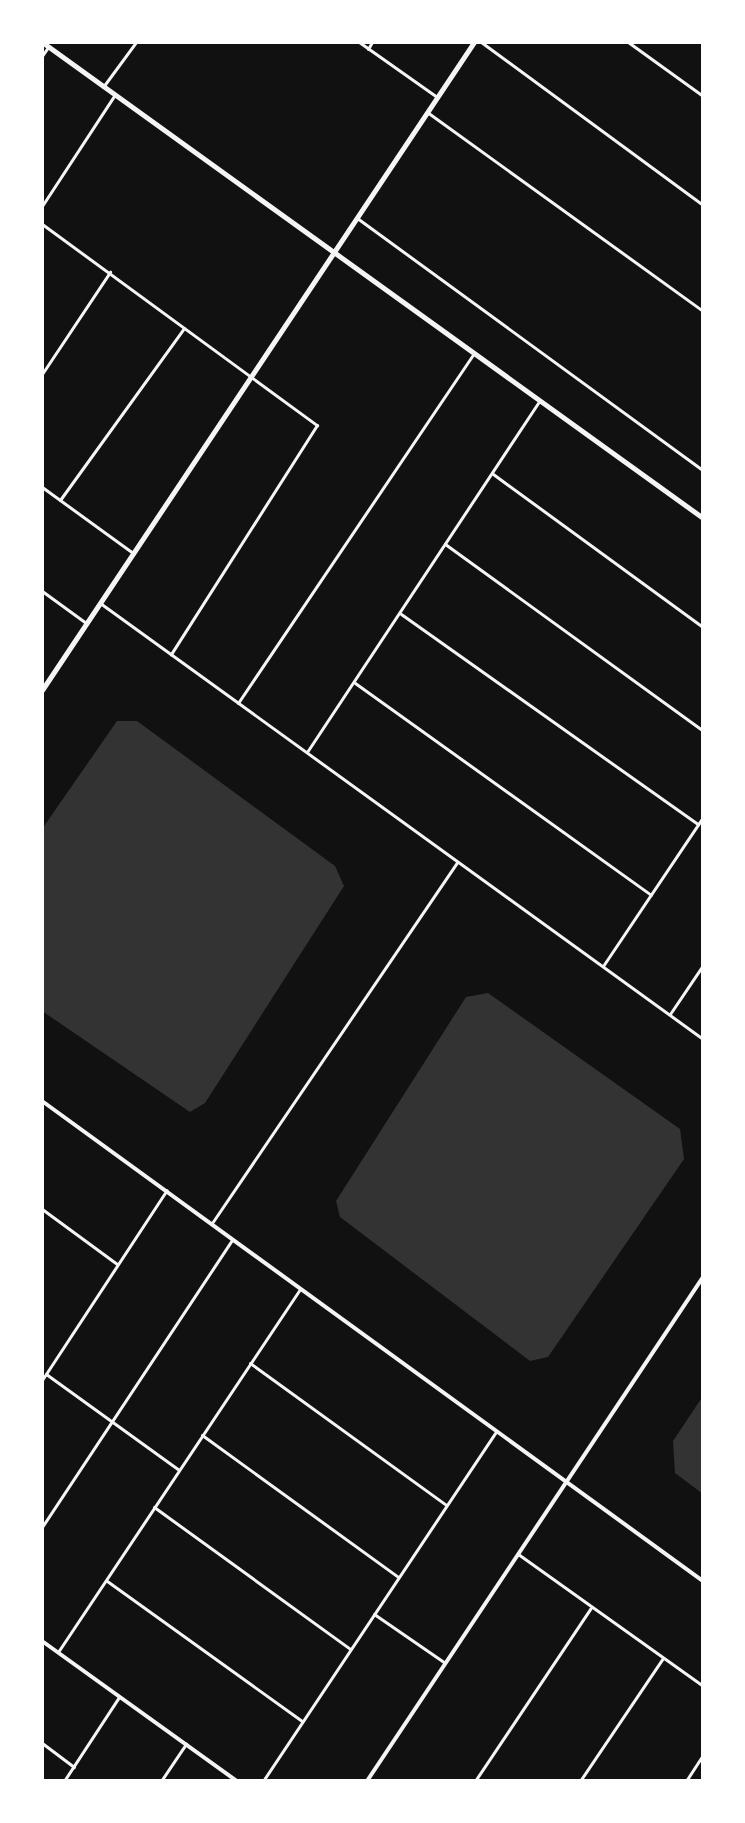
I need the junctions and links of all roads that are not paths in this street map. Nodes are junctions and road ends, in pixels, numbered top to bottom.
1 (42, 42) edge
2 (136, 42) edge
3 (359, 42) edge
4 (372, 42) edge
5 (474, 42) edge
6 (481, 42) edge
7 (628, 42) edge
8 (48, 47) junction
9 (368, 49) junction
10 (42, 56) edge
11 (103, 87) junction
12 (115, 95) junction
13 (703, 96) edge
14 (437, 97) junction
15 (427, 112) junction
16 (703, 205) edge
17 (42, 206) edge
18 (357, 217) junction
19 (42, 224) edge
20 (333, 252) junction
21 (110, 272) junction
22 (703, 311) edge
23 (185, 327) junction
24 (474, 353) junction
25 (42, 374) edge
26 (251, 374) junction
27 (540, 400) junction
28 (703, 470) edge
29 (492, 473) junction
30 (42, 487) edge
31 (60, 500) junction
32 (703, 518) edge
33 (445, 544) junction
34 (133, 553) junction
35 (42, 591) edge
36 (100, 603) junction
37 (400, 613) junction
38 (86, 623) junction
39 (703, 627) edge
40 (171, 654) junction
41 (354, 682) junction
42 (42, 690) edge
43 (238, 703) junction
44 (703, 731) edge
45 (307, 752) junction
46 (703, 817) edge
47 (698, 824) junction
48 (458, 860) junction
49 (651, 895) junction
50 (703, 965) edge
51 (603, 966) junction
52 (670, 1014) junction
53 (703, 1039) edge
54 (42, 1101) edge
55 (167, 1190) junction
56 (42, 1209) edge
57 (212, 1223) junction
58 (233, 1238) junction
59 (117, 1264) junction
60 (703, 1277) edge
61 (300, 1289) junction
62 (250, 1363) junction
63 (46, 1374) junction
64 (42, 1380) edge
65 (112, 1423) junction
66 (496, 1432) junction
67 (202, 1435) junction
68 (179, 1470) junction
69 (567, 1482) junction
70 (446, 1505) junction
71 (154, 1507) junction
72 (42, 1527) edge
73 (518, 1554) junction
74 (398, 1577) junction
75 (106, 1580) junction
76 (703, 1581) edge
77 (591, 1608) junction
78 (374, 1614) junction
79 (42, 1641) edge
80 (350, 1649) junction
81 (57, 1653) junction
82 (663, 1658) junction
83 (445, 1663) junction
84 (703, 1686) edge
85 (119, 1697) junction
86 (302, 1721) junction
87 (42, 1743) edge
88 (186, 1744) junction
89 (703, 1755) edge
90 (74, 1767) junction
91 (369, 1778) edge
92 (64, 1781) edge
93 (161, 1781) edge
94 (237, 1781) edge
95 (263, 1781) edge
96 (378, 1781) edge
97 (475, 1781) edge
98 (580, 1781) edge
99 (686, 1781) edge

1 - 8 main road
2 - 11 street
3 - 9 street
4 - 9 street
5 - 14 main road
6 - 16 street
7 - 13 street
8 - 10 street
8 - 11 main road
9 - 14 street
11 - 12 main road
12 - 17 street
12 - 20 main road
14 - 15 main road
15 - 18 main road
15 - 22 street
18 - 20 main road
18 - 28 street
19 - 21 street
20 - 24 main road
20 - 26 main road
21 - 23 street
21 - 25 street
23 - 26 street
23 - 31 street
24 - 27 main road
24 - 43 street
26 - 34 main road
26 - 40 street
27 - 29 street
27 - 32 main road
29 - 33 street
29 - 39 street
30 - 31 street
31 - 34 street
33 - 37 street
33 - 44 street
34 - 36 main road
35 - 38 street
36 - 38 main road
36 - 40 street
37 - 41 street
37 - 47 street
38 - 42 main road
40 - 43 street
41 - 45 street
41 - 49 street
43 - 45 street
45 - 48 street
46 - 47 street
47 - 49 street
48 - 51 street
48 - 57 street
49 - 51 street
50 - 52 street
51 - 52 street
52 - 53 street
54 - 55 street
55 - 57 street
55 - 59 street
56 - 59 street
57 - 58 street
58 - 61 street
58 - 65 street
59 - 63 street
60 - 69 street
61 - 62 street
61 - 66 street
62 - 67 street
62 - 70 street
63 - 64 street
63 - 65 street
65 - 68 street
65 - 72 street
66 - 69 street
66 - 70 street
67 - 68 street
67 - 74 street
68 - 71 street
69 - 73 street
69 - 76 street
70 - 74 street
71 - 75 street
71 - 80 street
73 - 77 street
73 - 83 street
74 - 78 street
75 - 81 street
75 - 86 street
77 - 82 street
77 - 97 street
78 - 80 street
78 - 83 street
79 - 81 street
80 - 86 street
81 - 85 street
82 - 84 street
82 - 98 street
83 - 91 street
85 - 88 street
85 - 90 street
86 - 95 street
87 - 90 street
88 - 93 street
88 - 94 street
89 - 99 street
90 - 92 street
91 - 96 street

